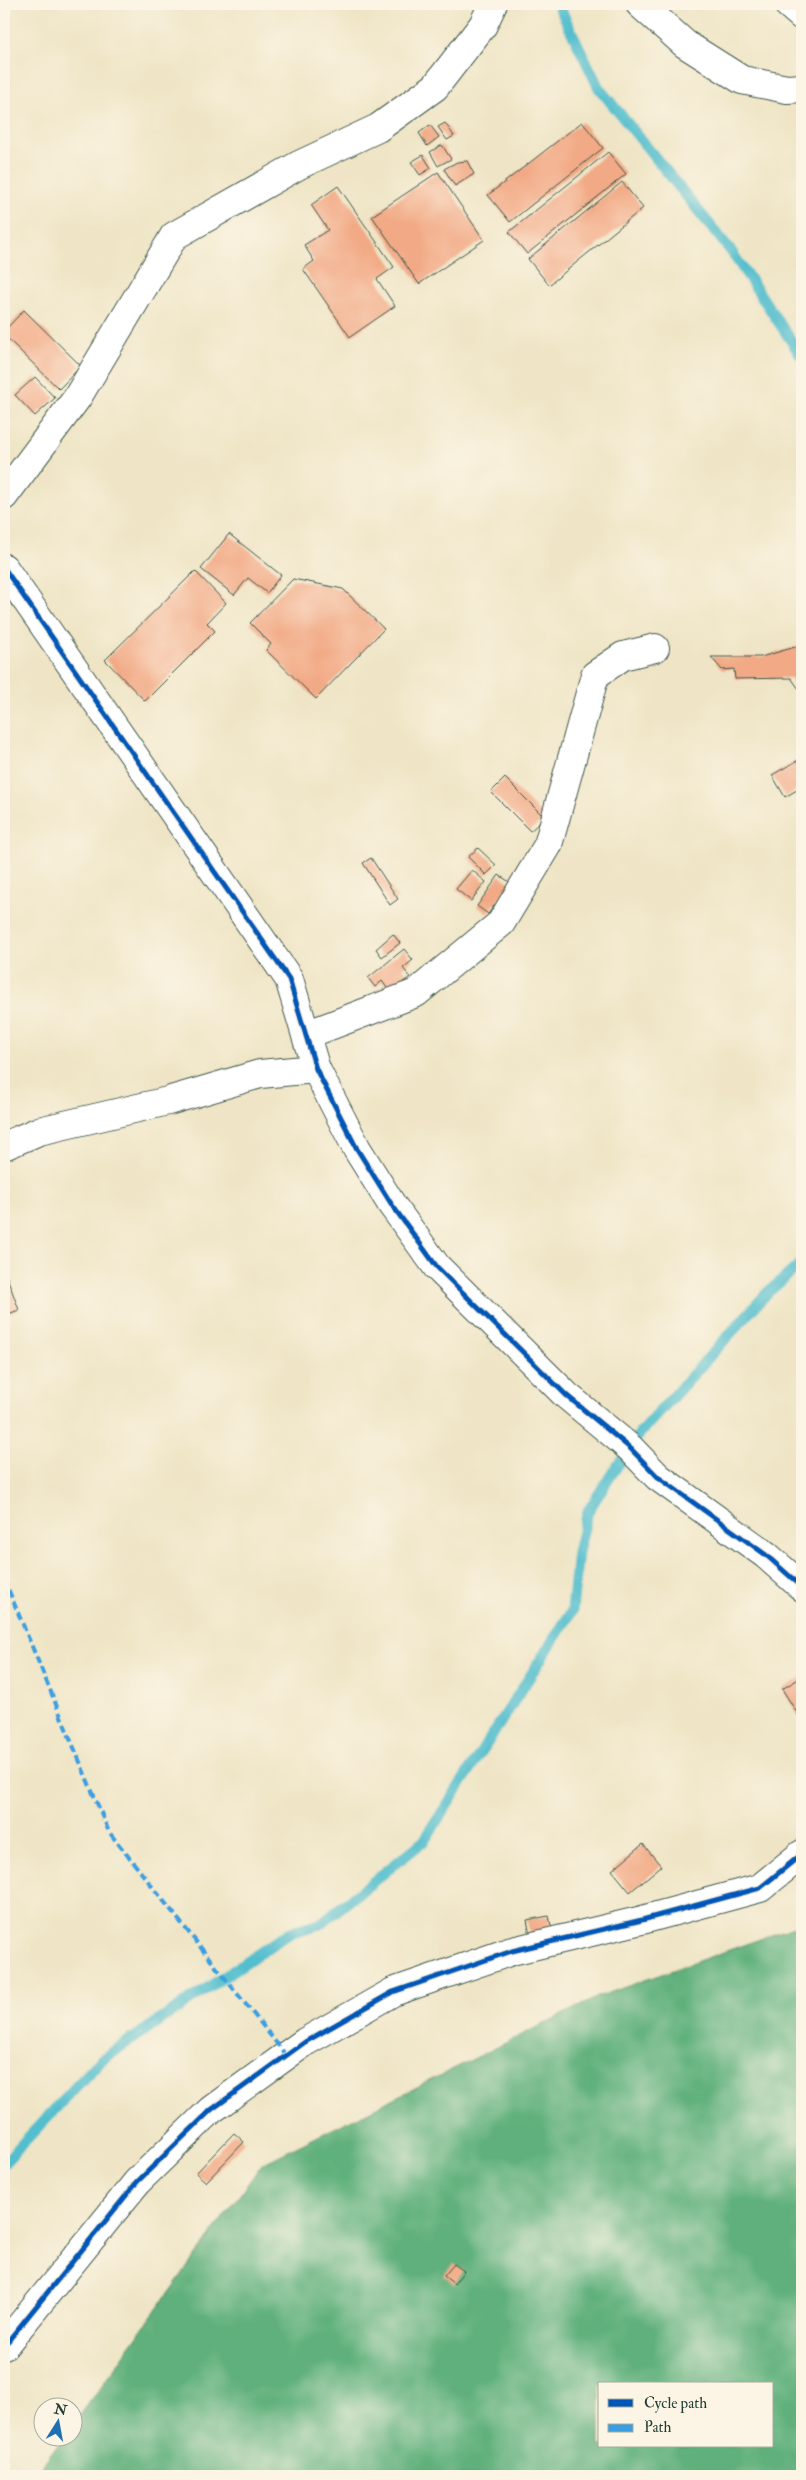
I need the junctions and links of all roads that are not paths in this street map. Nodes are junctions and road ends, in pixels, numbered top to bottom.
1 (493, 4) edge
2 (640, 4) edge
3 (788, 4) edge
4 (802, 16) edge
5 (802, 88) edge
6 (4, 496) edge
7 (4, 568) edge
8 (655, 648) dead end
9 (306, 1035) junction
10 (316, 1069) junction
11 (4, 1146) edge
12 (802, 1587) edge
13 (802, 1854) edge
14 (4, 2346) edge

1 - 6 street
2 - 5 street
3 - 4 street
7 - 9 street
8 - 9 street
9 - 10 street
10 - 11 street
10 - 12 street
13 - 14 street

